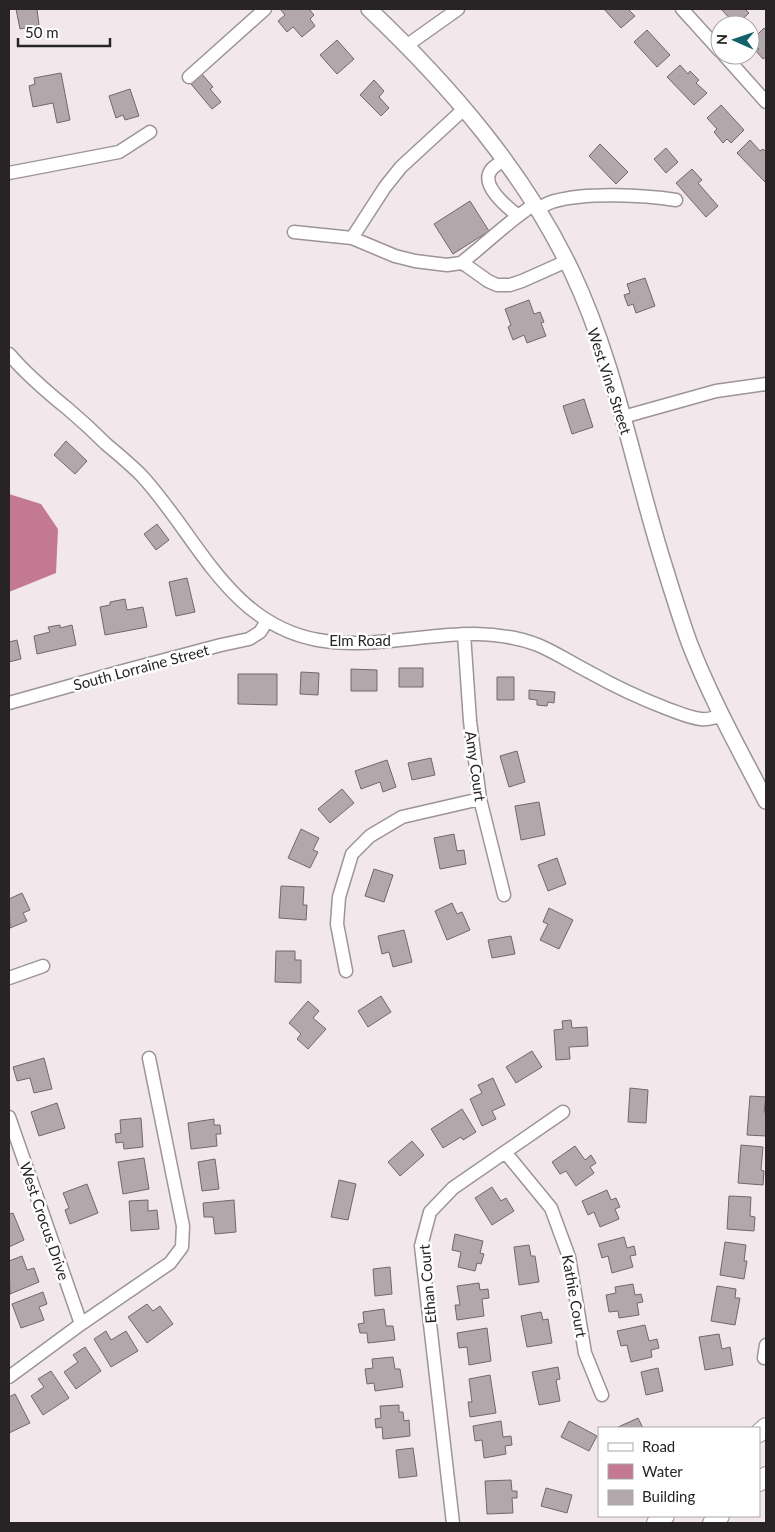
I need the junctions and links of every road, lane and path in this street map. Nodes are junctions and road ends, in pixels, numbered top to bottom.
1 (265, 9) edge
2 (369, 9) edge
3 (458, 9) edge
4 (682, 9) edge
5 (710, 40) edge
6 (406, 46) junction
7 (733, 65) edge
8 (189, 77) dead end
9 (766, 102) edge
10 (464, 109) junction
11 (150, 132) dead end
12 (504, 160) junction
13 (9, 173) edge
14 (676, 200) dead end
15 (536, 206) junction
16 (517, 215) junction
17 (294, 232) dead end
18 (352, 238) junction
19 (567, 261) junction
20 (461, 263) junction
21 (9, 354) edge
22 (766, 384) edge
23 (623, 417) junction
24 (267, 621) junction
25 (464, 634) junction
26 (9, 703) edge
27 (722, 716) junction
28 (480, 799) junction
29 (766, 801) edge
30 (504, 896) dead end
31 (43, 966) dead end
32 (346, 971) dead end
33 (9, 978) edge
34 (149, 1058) dead end
35 (563, 1112) dead end
36 (9, 1117) edge
37 (504, 1152) junction
38 (81, 1324) junction
39 (766, 1345) edge
40 (764, 1358) dead end
41 (9, 1377) edge
42 (602, 1396) dead end
43 (453, 1523) edge

1 - 8 street
2 - 6 main road, West Vine Street
3 - 6 street
4 - 5 street
6 - 10 main road, West Vine Street
7 - 9 street
10 - 12 main road, West Vine Street
10 - 18 street
11 - 13 street
12 - 15 main road, West Vine Street
12 - 16 street
14 - 15 street
15 - 16 street
15 - 19 main road, West Vine Street
16 - 20 street
17 - 18 street
18 - 20 street
19 - 20 street
19 - 23 main road, West Vine Street
21 - 24 street, Elm Road
22 - 23 street
23 - 27 main road, West Vine Street
24 - 25 street, Elm Road
24 - 26 street, South Lorraine Street
25 - 27 street, Elm Road
25 - 28 street, Amy Court
27 - 29 main road, West Vine Street
28 - 30 street, Amy Court
28 - 32 street
31 - 33 street
34 - 38 street
35 - 37 street, Ethan Court
36 - 38 street, West Crocus Drive
37 - 42 street, Kathie Court
37 - 43 street, Ethan Court
38 - 41 street
39 - 40 street

